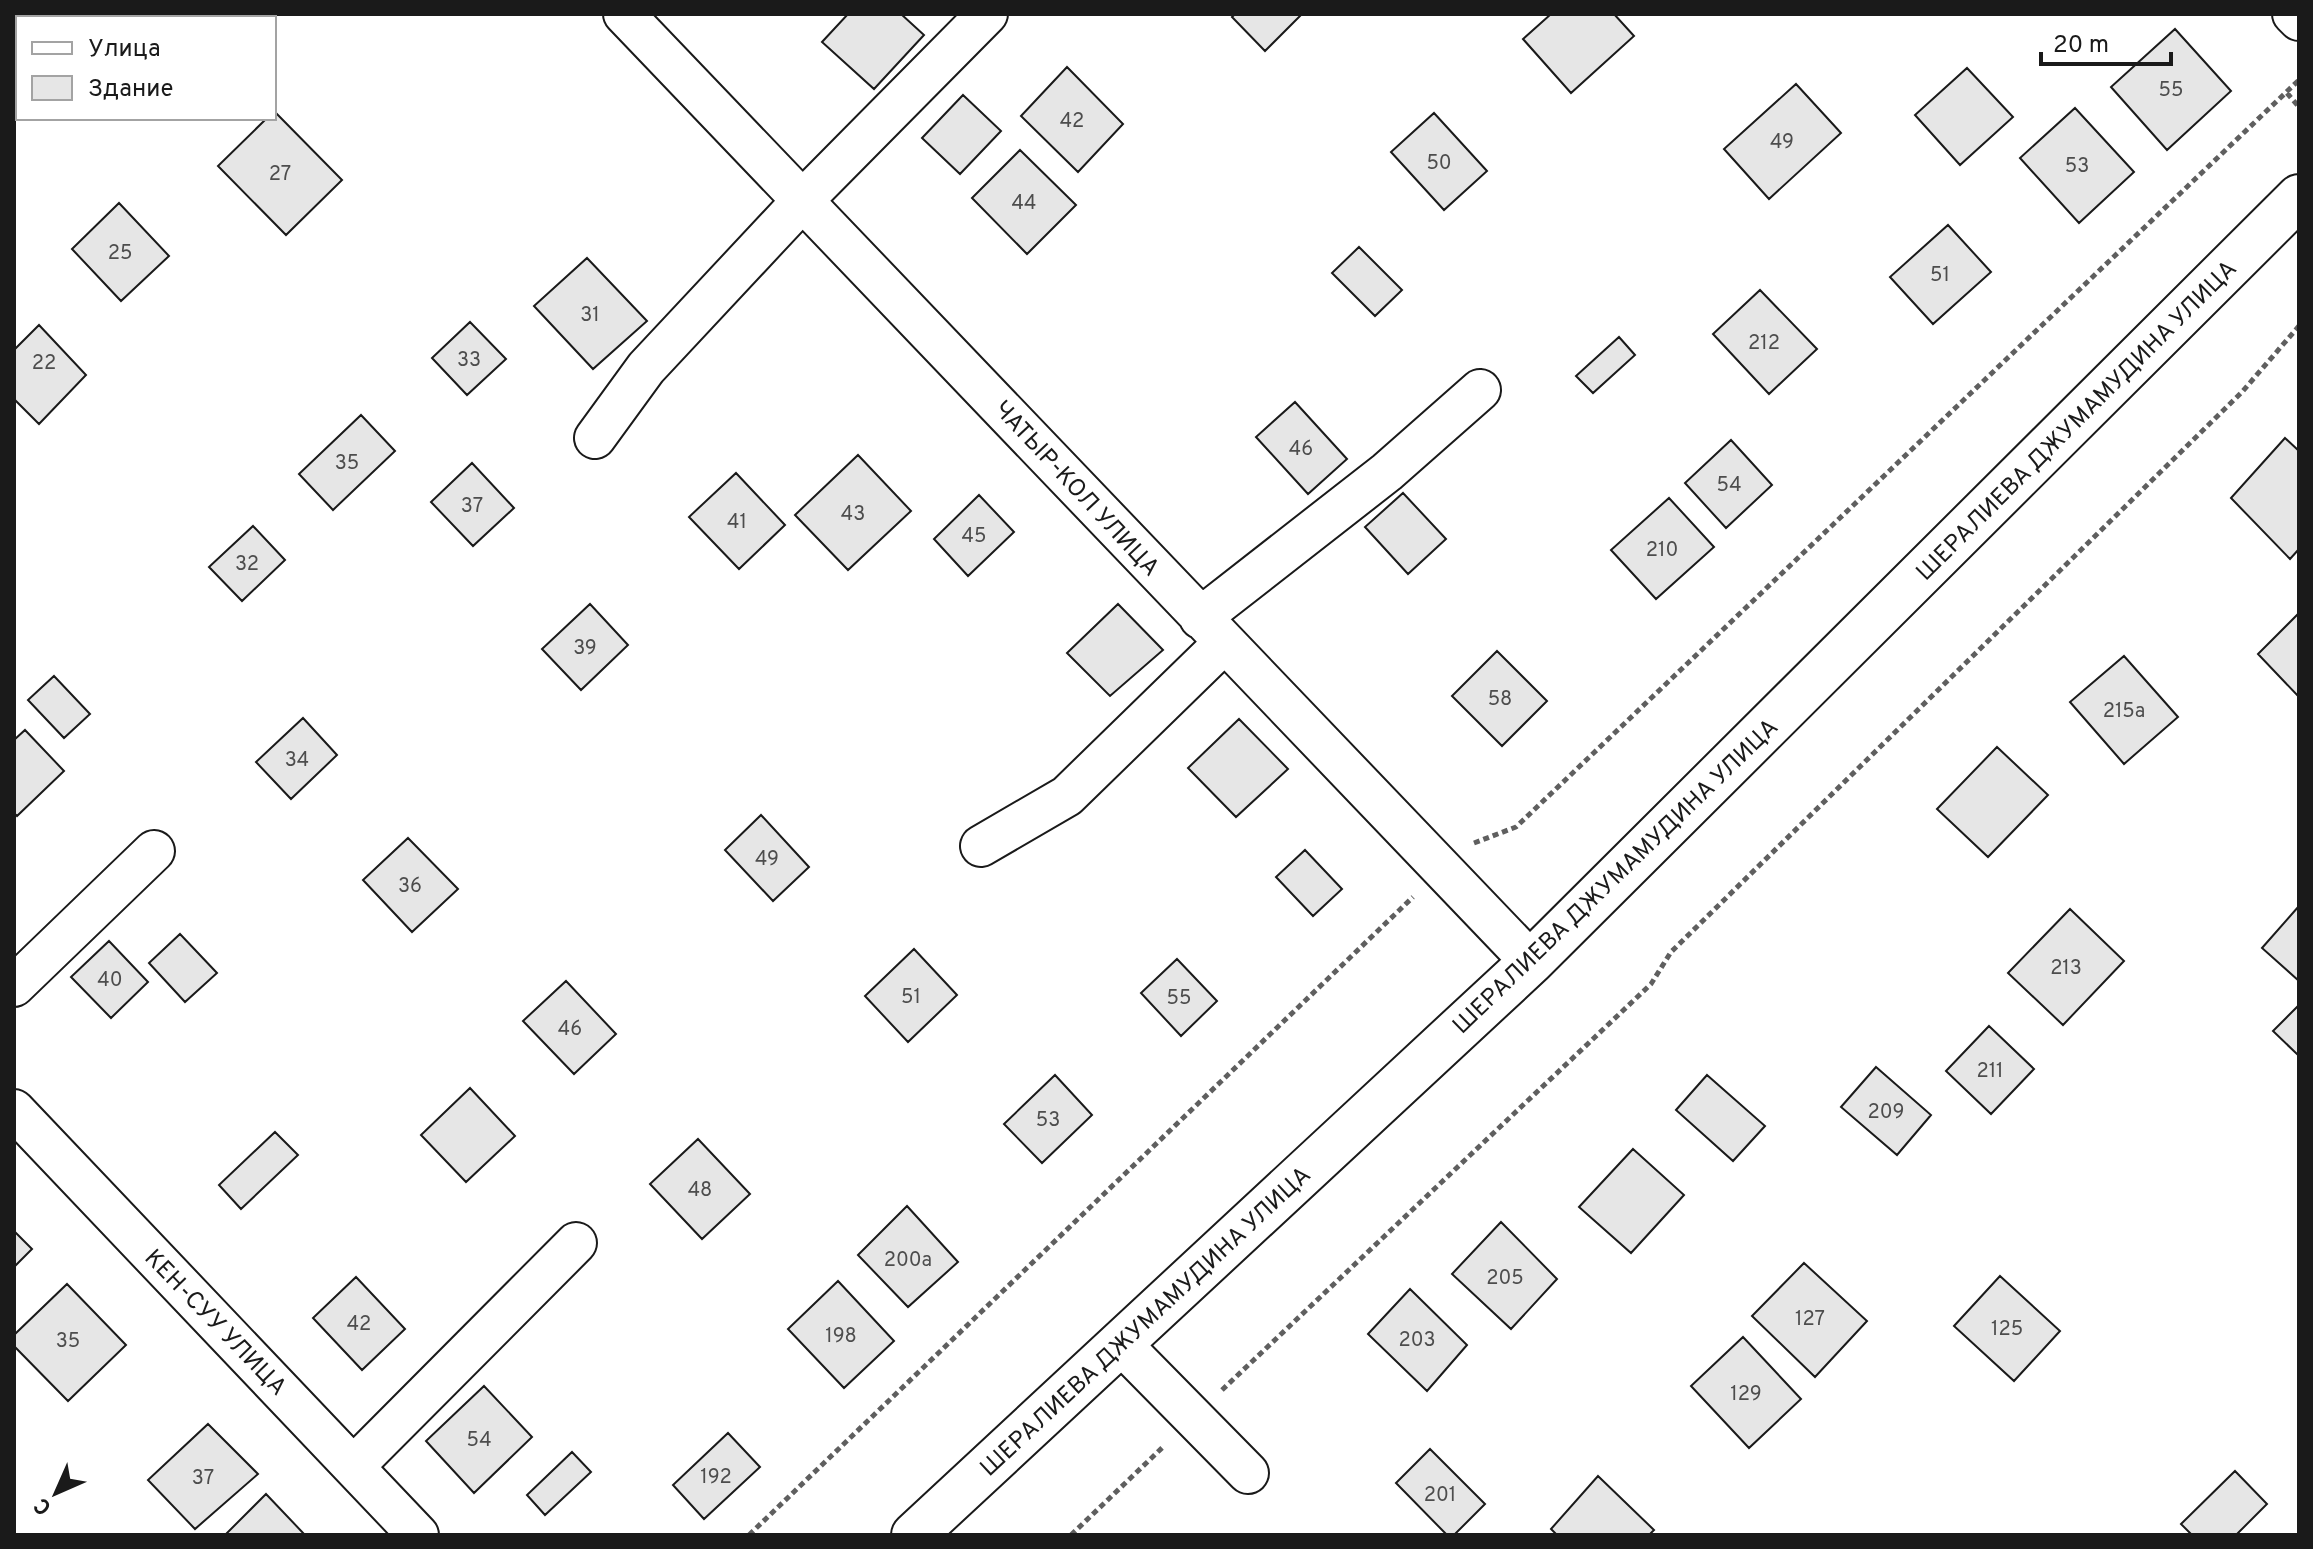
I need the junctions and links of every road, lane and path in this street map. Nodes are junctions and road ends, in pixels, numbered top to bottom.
1 (624, 14) edge
2 (987, 14) edge
3 (2293, 14) edge
4 (2299, 20) edge
5 (2299, 80) edge
6 (2287, 93) junction
7 (2299, 107) edge
8 (2299, 197) edge
9 (804, 199) junction
10 (2299, 326) edge
11 (1480, 390) dead end
12 (595, 438) dead end
13 (1212, 630) junction
14 (981, 846) dead end
15 (154, 851) dead end
16 (1442, 870) junction
17 (1531, 962) junction
18 (14, 986) edge
19 (14, 1110) edge
20 (576, 1243) dead end
21 (1121, 1344) junction
22 (1193, 1417) junction
23 (354, 1466) junction
24 (1248, 1473) dead end
25 (418, 1535) edge
26 (749, 1535) edge
27 (914, 1535) edge
28 (1071, 1535) edge

1 - 9 street, ЧАТЫР-КОЛ УЛИЦА
2 - 9 street
3 - 4 street
5 - 6 path
6 - 7 path
6 - 16 path
8 - 17 street, ШЕРАЛИЕВА ДЖУМАМУДИНА УЛИЦА
9 - 12 street
9 - 13 street, ЧАТЫР-КОЛ УЛИЦА
10 - 22 path
11 - 13 street
13 - 14 street
13 - 16 street, ЧАТЫР-КОЛ УЛИЦА
15 - 18 street
16 - 17 street, ЧАТЫР-КОЛ УЛИЦА
16 - 26 path
17 - 21 street, ШЕРАЛИЕВА ДЖУМАМУДИНА УЛИЦА
19 - 23 street, КЕН-СУУ УЛИЦА
20 - 23 street
21 - 22 street
21 - 27 street, ШЕРАЛИЕВА ДЖУМАМУДИНА УЛИЦА
22 - 24 street
22 - 28 path
23 - 25 street, КЕН-СУУ УЛИЦА

